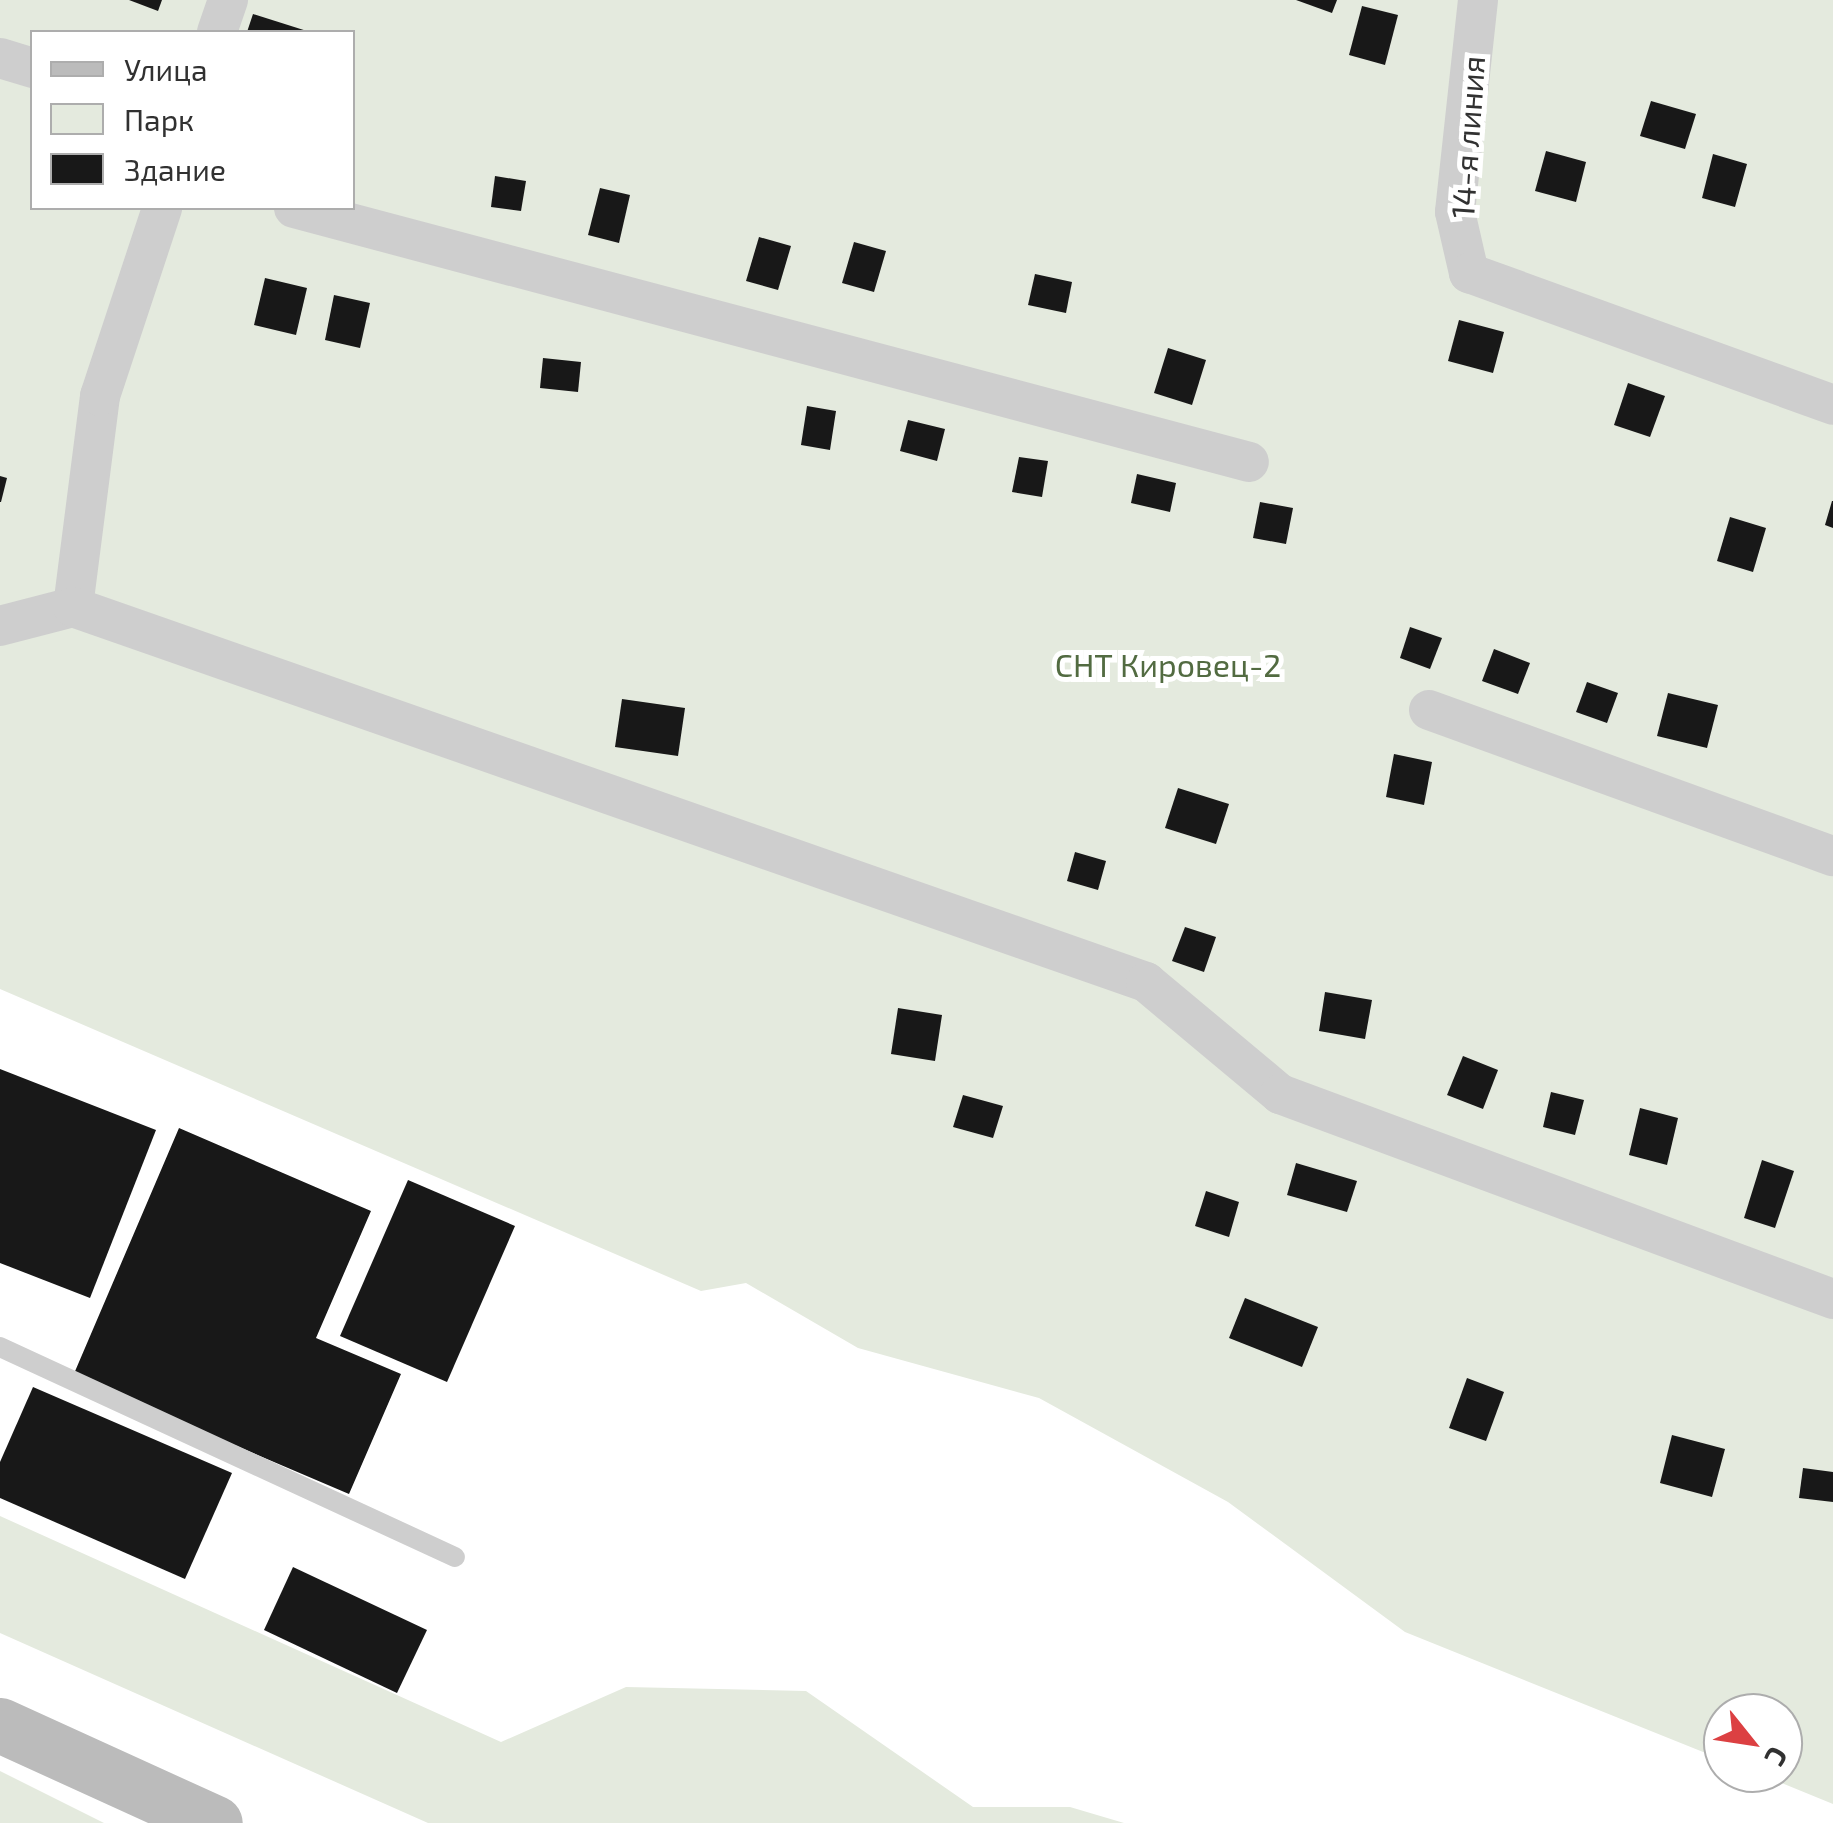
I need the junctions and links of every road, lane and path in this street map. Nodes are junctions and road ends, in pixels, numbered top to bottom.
1 (228, 0) edge
2 (1478, 0) edge
3 (218, 30) edge
4 (0, 58) edge
5 (30, 67) edge
6 (161, 210) edge
7 (302, 210) edge
8 (1833, 404) edge
9 (1249, 462) dead end
10 (73, 607) junction
11 (0, 626) edge
12 (1429, 710) dead end
13 (1833, 856) edge
14 (1833, 1299) edge
15 (0, 1347) edge
16 (455, 1558) dead end
17 (0, 1725) edge
18 (215, 1823) edge

1 - 3 street
2 - 8 street, 14-я линия
4 - 5 street
6 - 10 street
7 - 9 street
10 - 11 street
10 - 14 street
12 - 13 street
15 - 16 lane
17 - 18 main road

